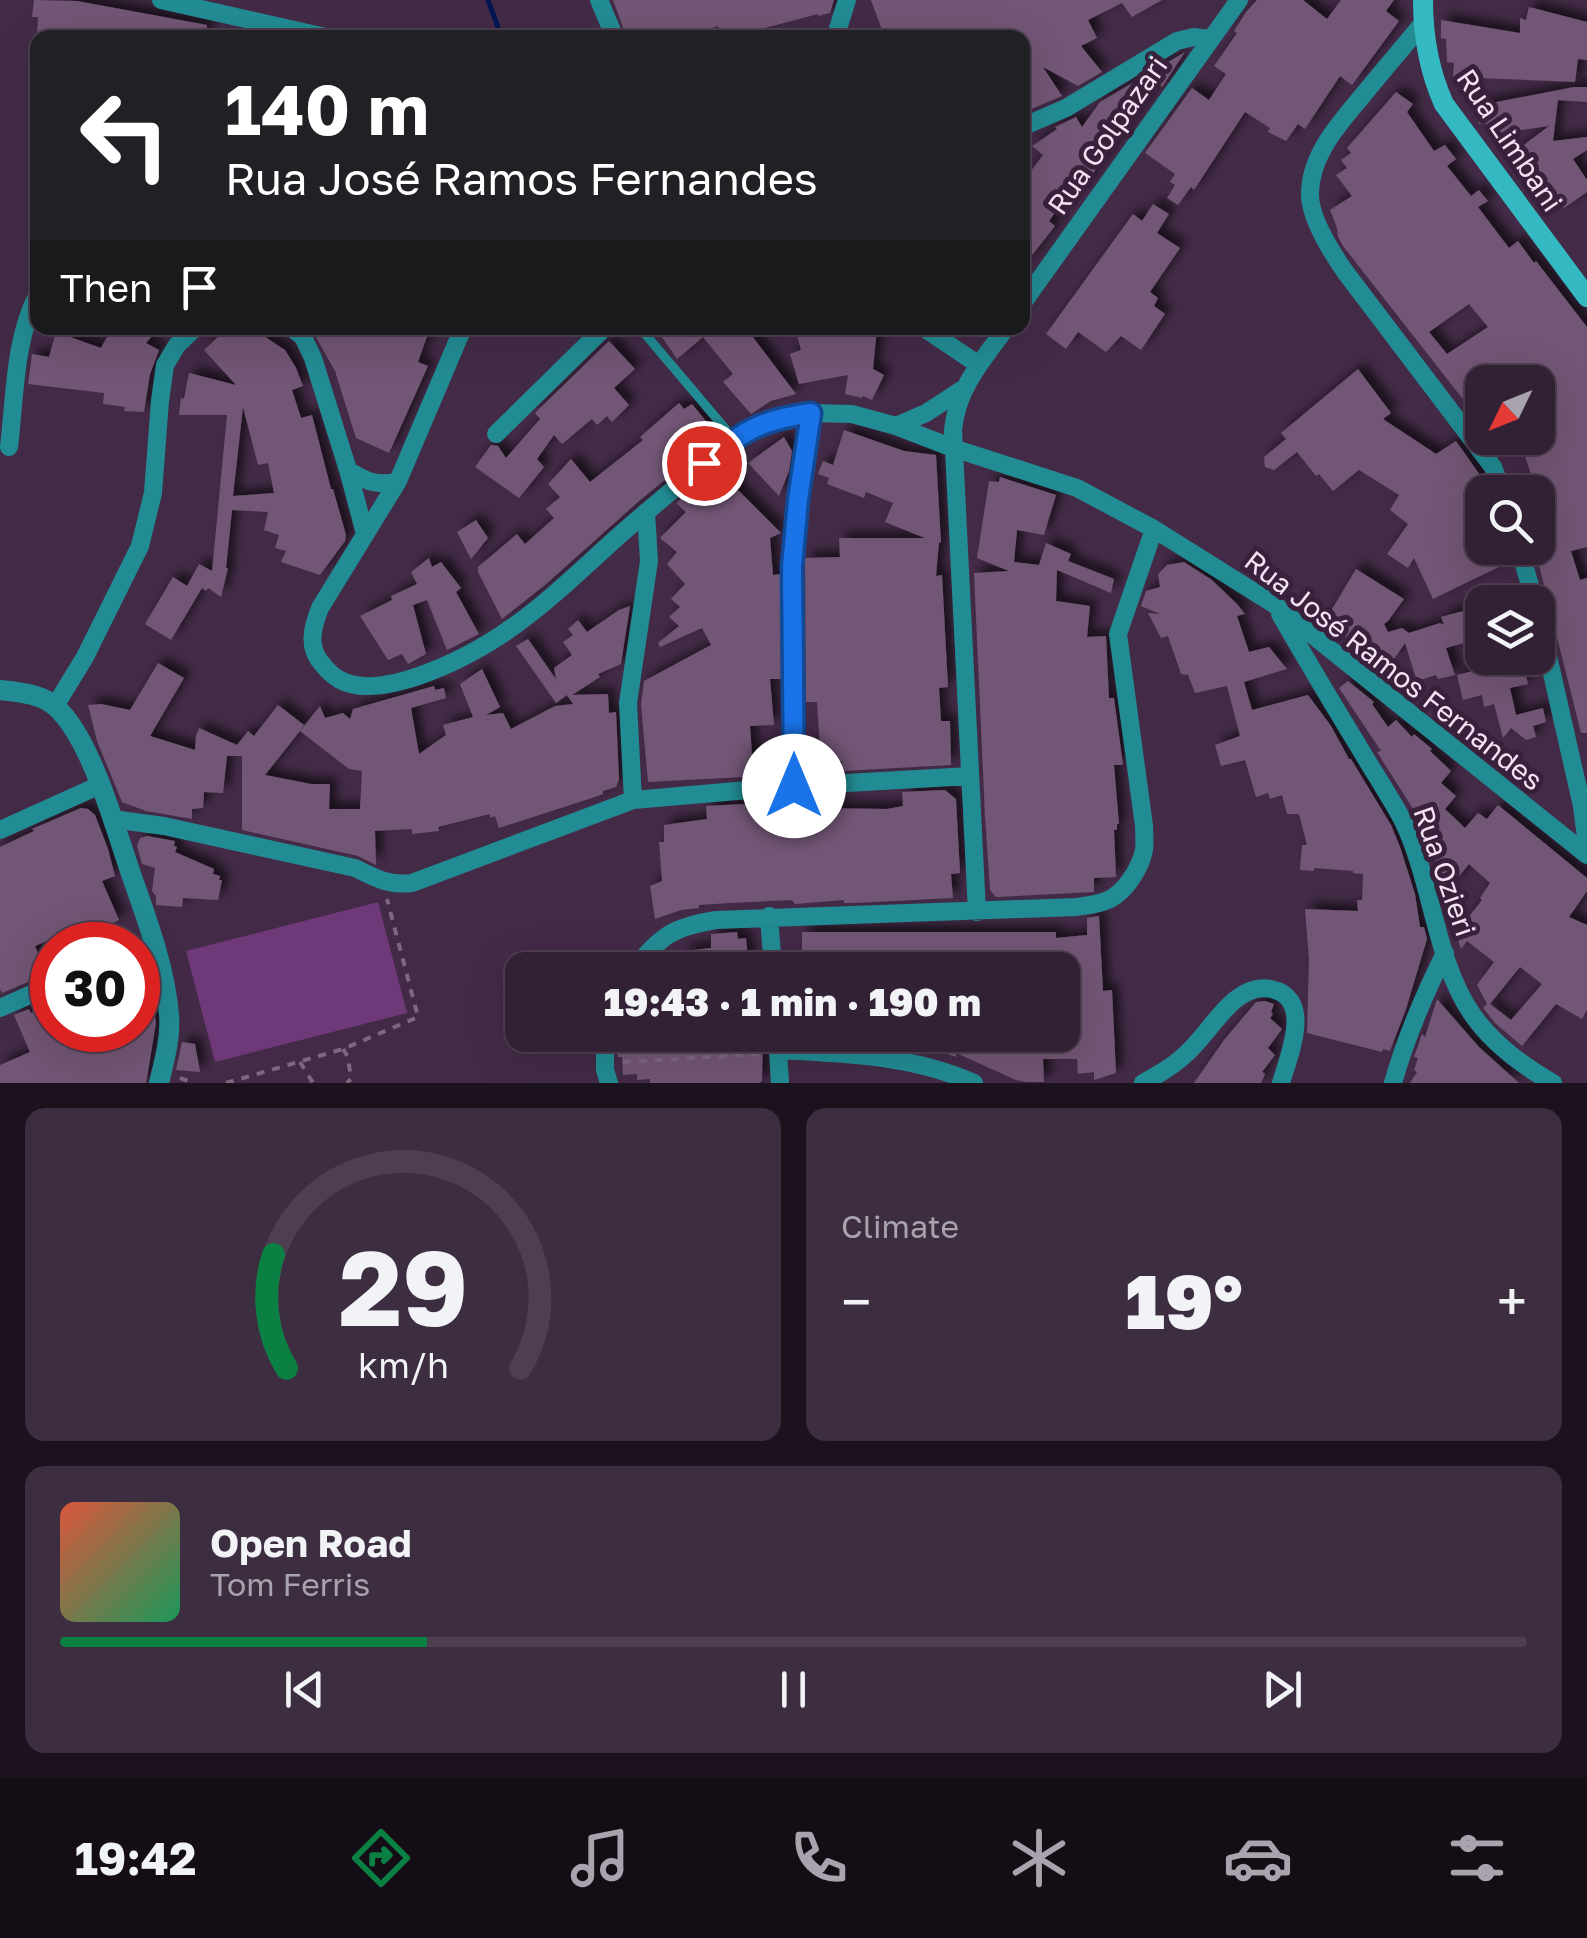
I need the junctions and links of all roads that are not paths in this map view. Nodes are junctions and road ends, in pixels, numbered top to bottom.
1 (161, 0) edge
2 (600, 0) edge
3 (847, 0) edge
4 (1239, 0) edge
5 (1422, 0) edge
6 (1423, 24) junction
7 (294, 30) edge
8 (611, 30) edge
9 (838, 30) edge
10 (1209, 39) junction
11 (1030, 124) edge
12 (1030, 293) edge
13 (1587, 297) edge
14 (30, 308) edge
15 (187, 335) edge
16 (300, 335) edge
17 (460, 335) edge
18 (597, 335) edge
19 (646, 335) edge
20 (934, 335) edge
21 (1001, 335) edge
22 (979, 365) junction
23 (963, 388) junction
24 (811, 413) junction
25 (896, 426) junction
26 (496, 434) dead end
27 (734, 438) junction
28 (9, 447) dead end
29 (953, 448) junction
30 (348, 470) junction
31 (1496, 475) edge
32 (398, 481) junction
33 (646, 512) junction
34 (1154, 529) junction
35 (365, 534) junction
36 (1275, 606) junction
37 (1552, 675) edge
38 (0, 690) edge
39 (55, 706) junction
40 (970, 776) junction
41 (100, 785) junction
42 (794, 786) junction
43 (634, 800) junction
44 (112, 819) junction
45 (0, 830) edge
46 (1587, 845) edge
47 (1587, 855) edge
48 (977, 912) junction
49 (769, 916) junction
50 (139, 922) edge
51 (649, 952) edge
52 (772, 952) edge
53 (1445, 953) junction
54 (160, 987) edge
55 (30, 995) edge
56 (0, 1008) edge
57 (605, 1052) edge
58 (778, 1052) edge
59 (833, 1052) edge
60 (159, 1083) edge
61 (609, 1083) edge
62 (780, 1083) edge
63 (974, 1083) edge
64 (1143, 1083) edge
65 (1281, 1083) edge
66 (1393, 1083) edge
67 (1553, 1083) edge

1 - 7 street
2 - 8 street
3 - 9 street
4 - 10 street, Rua Golpazari
5 - 6 main road, Rua Limbani
6 - 13 main road, Rua Limbani
6 - 31 street
10 - 11 street
10 - 12 street, Rua Golpazari
14 - 28 street
15 - 39 street
16 - 30 street
17 - 32 street
18 - 26 street
19 - 27 lane
20 - 22 street
21 - 22 street
22 - 23 street
23 - 25 street
23 - 29 street
24 - 25 street, Rua José Ramos Fernandes
24 - 27 street, Rua José Ramos Fernandes
24 - 42 street
25 - 29 street, Rua José Ramos Fernandes
27 - 33 street, Rua José Ramos Fernandes
29 - 34 street, Rua José Ramos Fernandes
29 - 40 street
30 - 32 street
30 - 35 street
32 - 35 street
33 - 35 street, Rua José Ramos Fernandes
33 - 43 street
34 - 36 street, Rua José Ramos Fernandes
34 - 48 street
36 - 47 street, Rua José Ramos Fernandes
36 - 53 street, Rua Ozieri
37 - 46 street
38 - 39 street
39 - 41 street
40 - 42 street
40 - 48 street
41 - 44 street
41 - 45 street
42 - 43 street
43 - 44 street
44 - 50 street
48 - 49 street
49 - 51 street
49 - 52 street
53 - 66 street
53 - 67 street, Rua Ozieri
54 - 60 street
55 - 56 street
57 - 61 street
58 - 62 street
59 - 63 street
64 - 65 street

